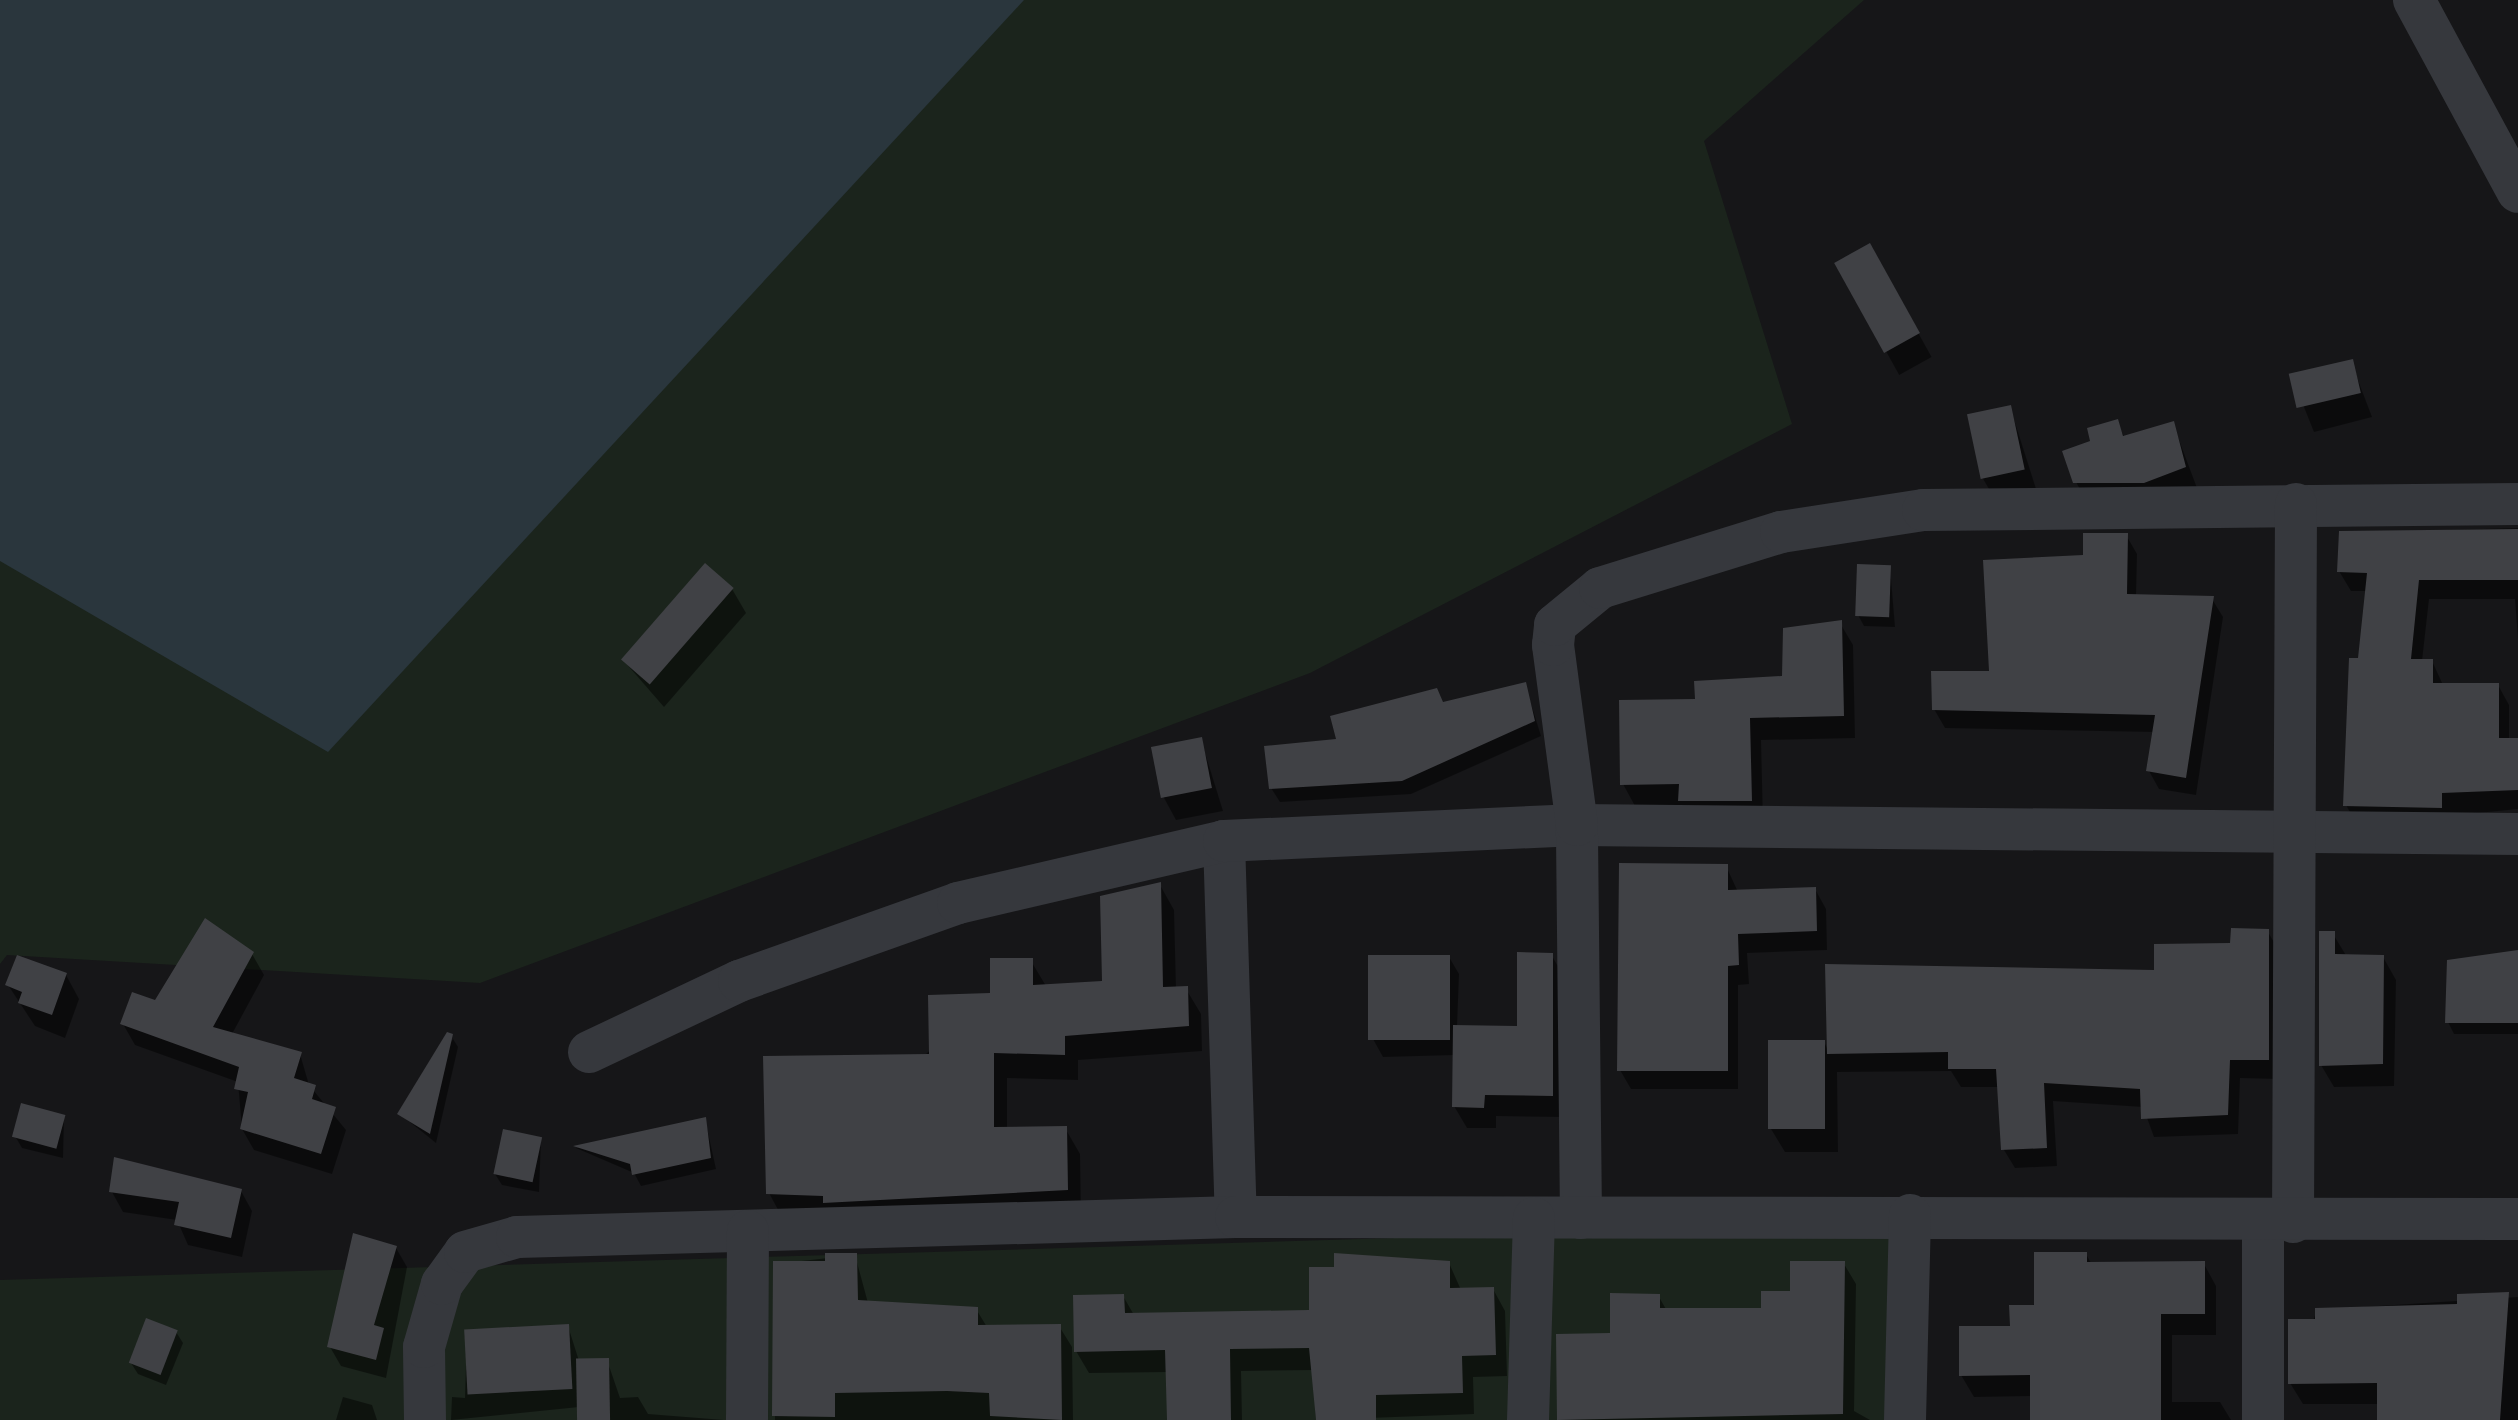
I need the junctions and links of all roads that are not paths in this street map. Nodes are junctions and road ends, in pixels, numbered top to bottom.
1 (2414, 0) edge
2 (2518, 192) edge
3 (2296, 504) junction
4 (2518, 504) edge
5 (1577, 824) junction
6 (2299, 832) junction
7 (2518, 834) edge
8 (1224, 841) junction
9 (588, 1052) dead end
10 (1910, 1214) junction
11 (1236, 1217) junction
12 (1534, 1218) junction
13 (1581, 1218) junction
14 (2518, 1219) edge
15 (2278, 1222) junction
16 (748, 1231) junction
17 (425, 1420) edge
18 (747, 1420) edge
19 (1528, 1420) edge
20 (1905, 1420) edge
21 (2263, 1420) edge

1 - 2 street
3 - 4 street
3 - 5 street
3 - 6 street
5 - 6 street
5 - 8 street
5 - 13 street
6 - 7 street
6 - 15 street
8 - 9 street
8 - 11 street
10 - 13 street
10 - 15 street
10 - 20 street
11 - 12 street
11 - 16 street
12 - 13 street
12 - 19 street
14 - 15 street
15 - 21 street
16 - 17 street
16 - 18 street

